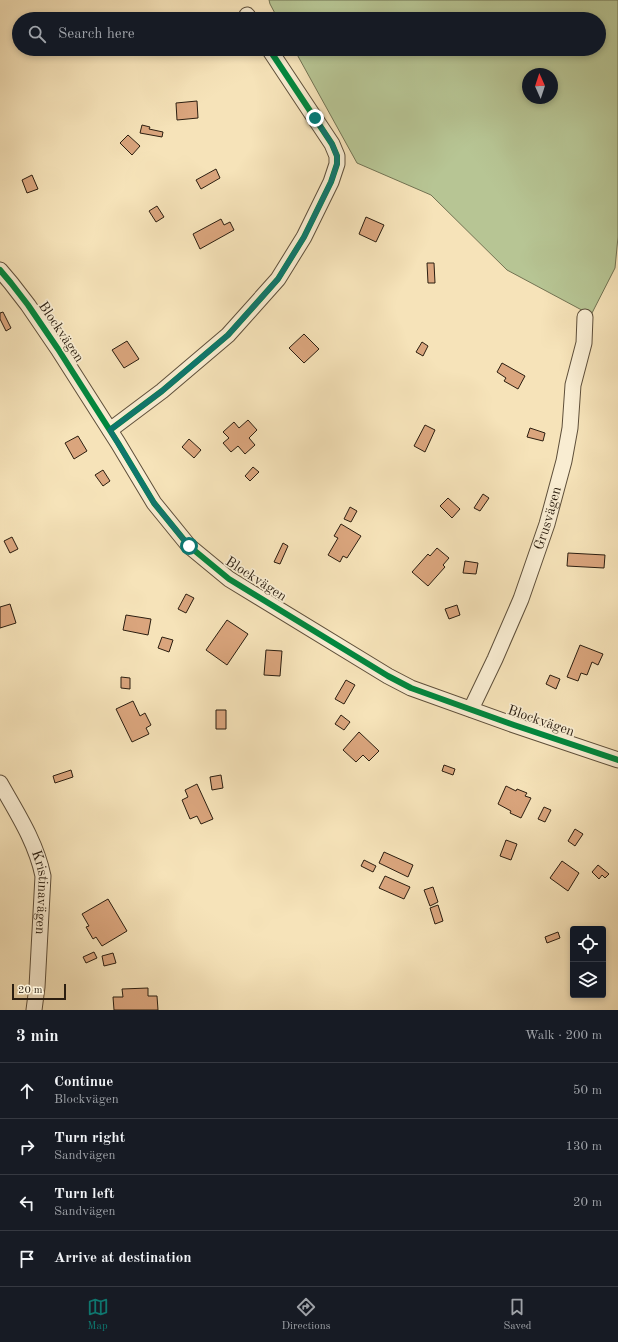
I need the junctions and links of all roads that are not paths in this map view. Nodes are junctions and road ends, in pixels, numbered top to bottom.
1 (274, 56) edge
2 (0, 270) edge
3 (585, 317) dead end
4 (110, 430) junction
5 (471, 709) junction
6 (618, 760) edge
7 (0, 783) edge
8 (34, 1010) edge

1 - 4 street
2 - 4 street, Blockvägen
3 - 5 street, Grusvägen
4 - 5 street, Blockvägen
5 - 6 street, Blockvägen
7 - 8 street, Kristinavägen

